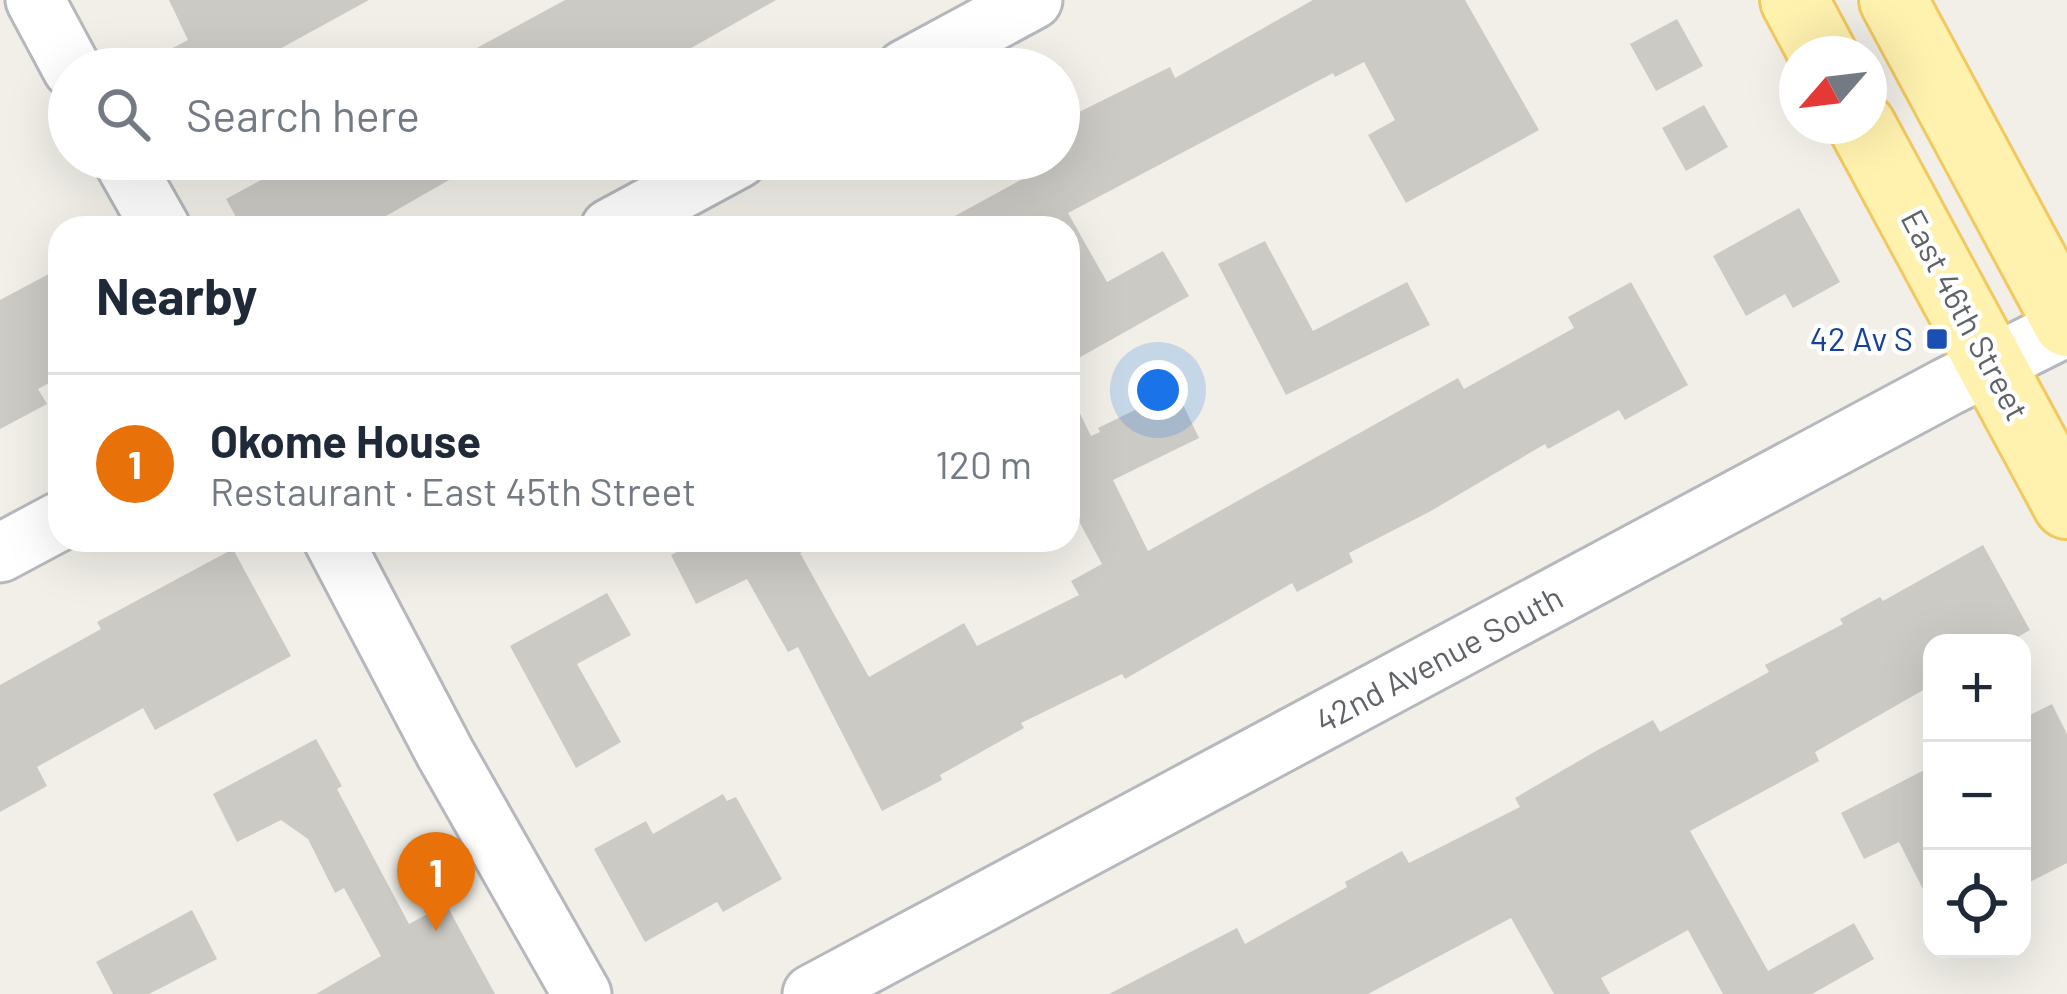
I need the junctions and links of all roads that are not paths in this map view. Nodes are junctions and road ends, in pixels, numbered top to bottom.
1 (35, 0) edge
2 (1033, 0) edge
3 (1794, 0) edge
4 (1893, 0) edge
5 (1813, 36) edge
6 (61, 48) edge
7 (944, 48) edge
8 (1872, 144) edge
9 (134, 180) edge
10 (699, 180) edge
11 (154, 216) edge
12 (632, 216) edge
13 (2067, 325) edge
14 (1991, 365) junction
15 (2067, 505) edge
16 (48, 527) edge
17 (339, 552) edge
18 (0, 553) edge
19 (582, 994) edge
20 (812, 994) edge

1 - 6 street
2 - 7 street
3 - 5 main road
4 - 13 main road
8 - 14 main road, East 46th Street
9 - 11 street
10 - 12 street
13 - 14 street, 42nd Avenue South
14 - 15 main road, East 46th Street
14 - 20 street, 42nd Avenue South
16 - 18 street
17 - 19 street

